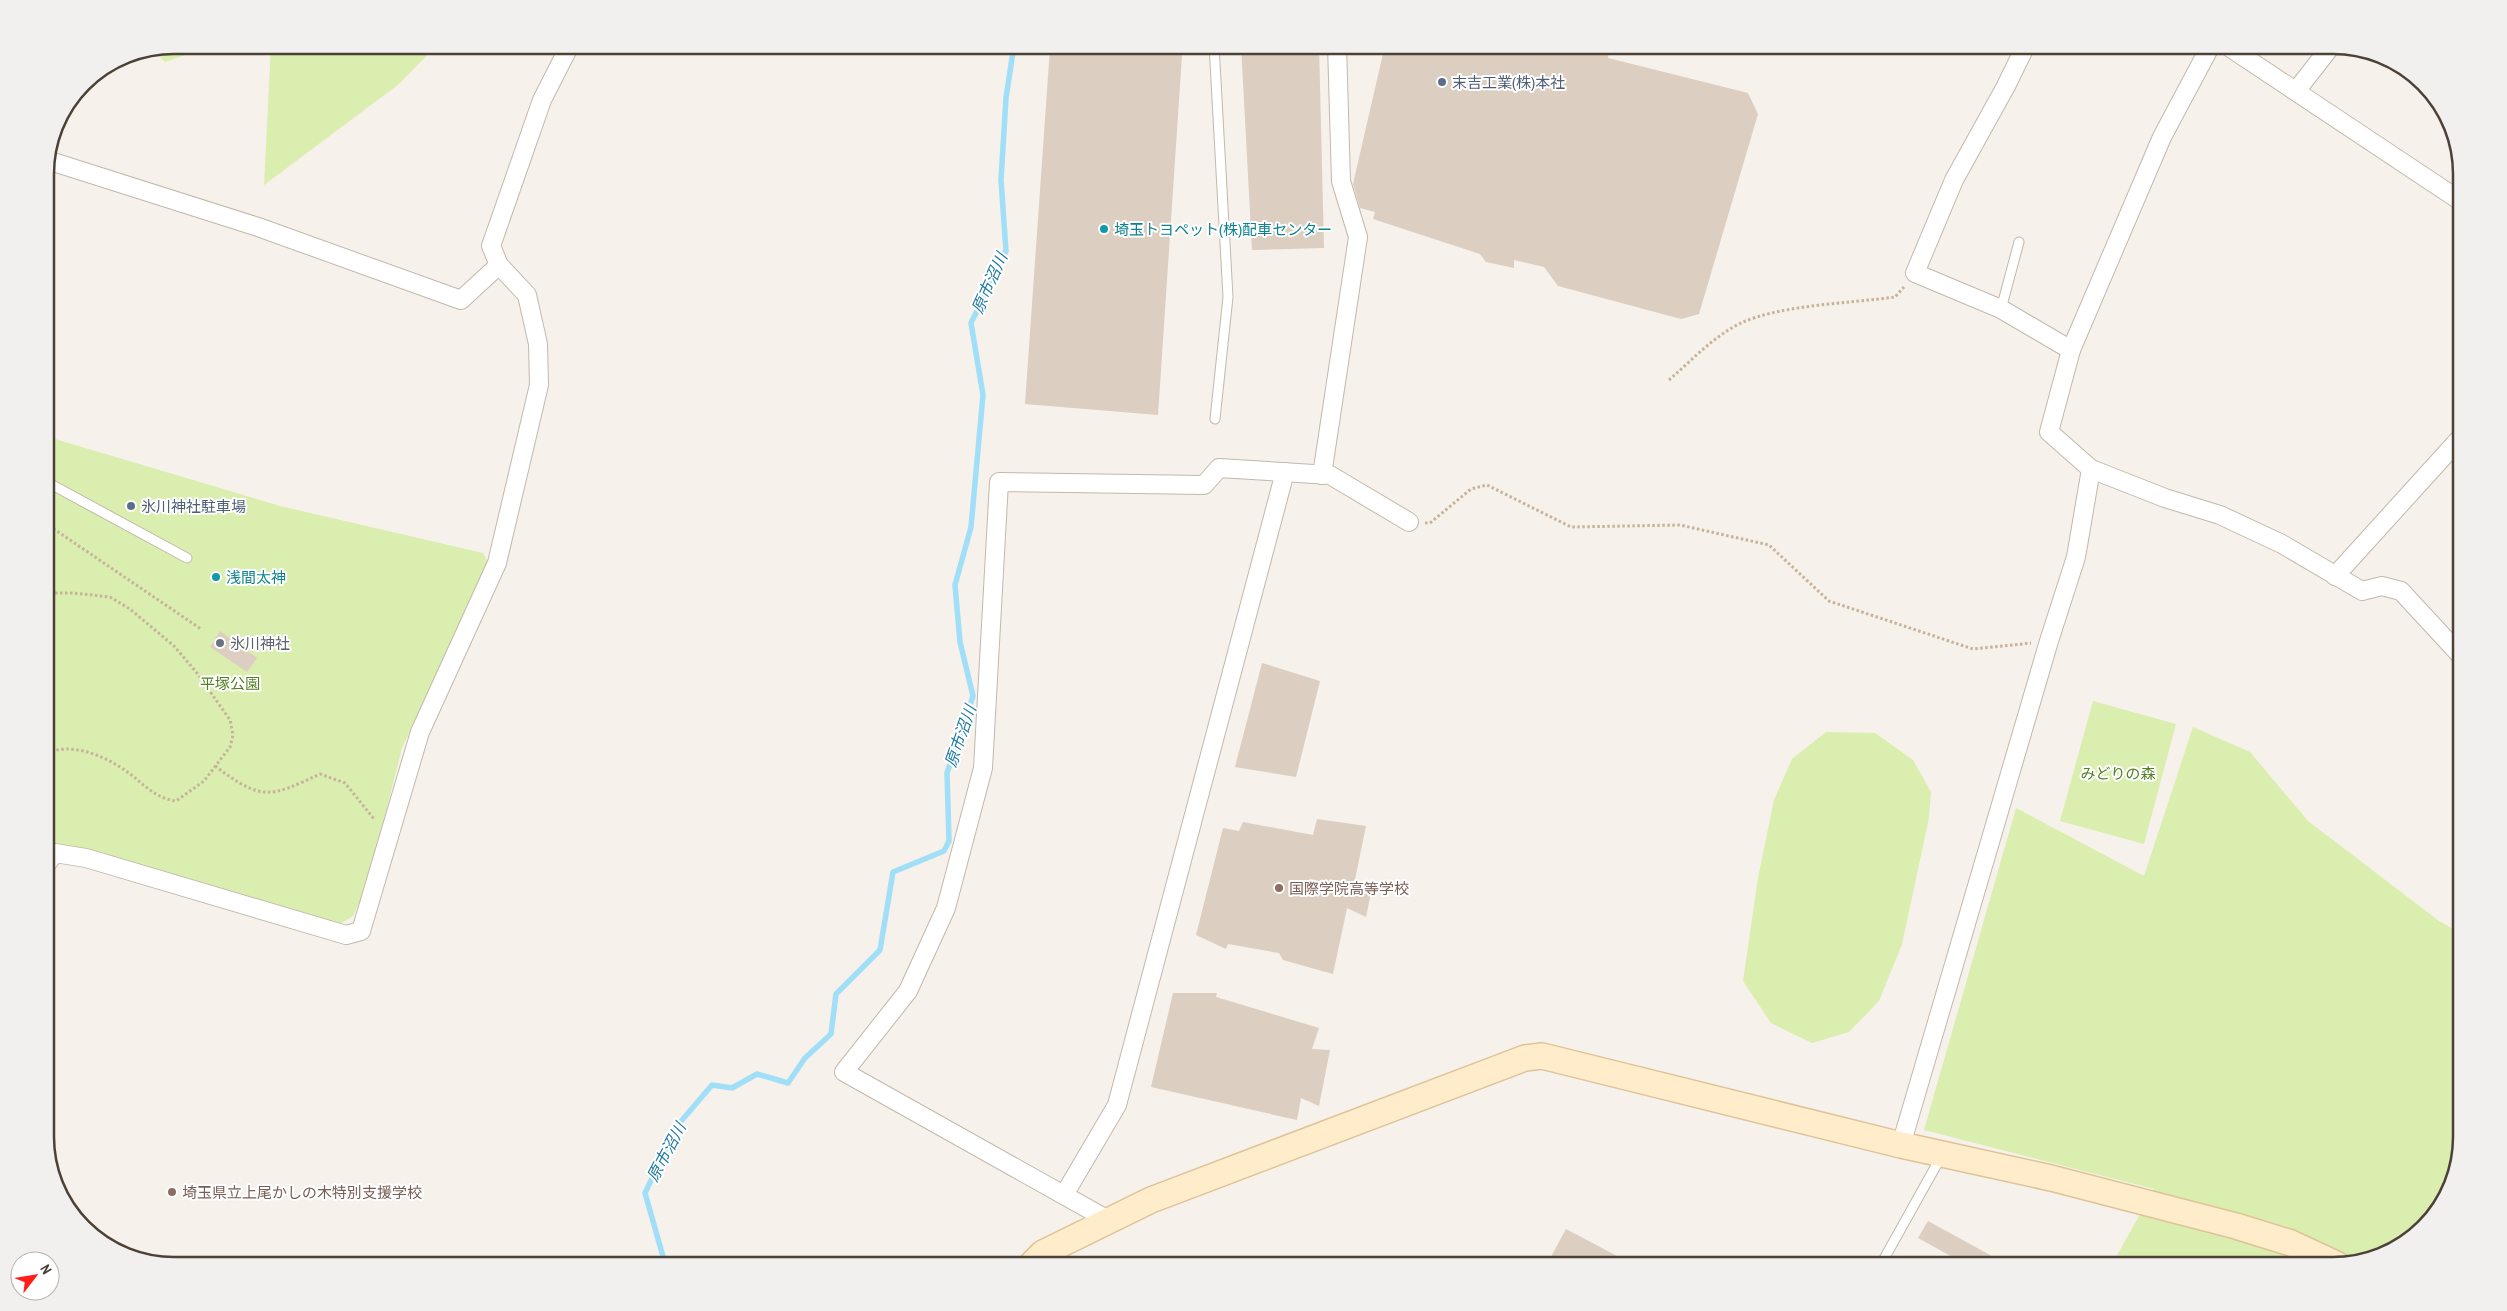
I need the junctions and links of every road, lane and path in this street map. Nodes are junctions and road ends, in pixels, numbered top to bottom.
1 (565, 54) edge
2 (1214, 54) edge
3 (1337, 54) edge
4 (2022, 54) edge
5 (2206, 54) edge
6 (2240, 54) edge
7 (2325, 54) edge
8 (2296, 91) junction
9 (54, 162) edge
10 (2453, 196) edge
11 (2019, 242) dead end
12 (499, 265) junction
13 (1916, 273) junction
14 (2000, 309) junction
15 (2071, 350) junction
16 (1669, 380) dead end
17 (1215, 419) dead end
18 (2453, 446) edge
19 (2091, 469) junction
20 (1285, 472) junction
21 (1322, 475) junction
22 (54, 486) edge
23 (1410, 522) joint
24 (54, 529) edge
25 (186, 558) dead end
26 (2335, 576) junction
27 (54, 592) edge
28 (201, 629) dead end
29 (2049, 641) junction
30 (2453, 647) edge
31 (54, 751) edge
32 (216, 766) junction
33 (388, 840) junction
34 (54, 854) edge
35 (1901, 1145) junction
36 (1943, 1154) junction
37 (1064, 1195) junction
38 (1110, 1221) junction
39 (1039, 1257) edge
40 (1885, 1257) edge
41 (2321, 1257) edge

1 - 12 street
2 - 17 lane
3 - 21 street
4 - 13 street
5 - 15 street
6 - 8 street
7 - 8 street
8 - 10 street
9 - 12 street
11 - 14 lane
12 - 33 street
13 - 14 street
13 - 16 path
14 - 15 street
15 - 19 street
18 - 26 street
19 - 26 street
19 - 29 street
20 - 21 street
20 - 37 street
20 - 37 street
21 - 23 street
22 - 25 lane
23 - 29 path
24 - 28 path
26 - 30 street
27 - 32 path
29 - 35 street
31 - 32 path
32 - 33 path
33 - 34 street
35 - 36 street
35 - 38 street
36 - 40 lane
36 - 41 street
37 - 38 street
38 - 39 street

